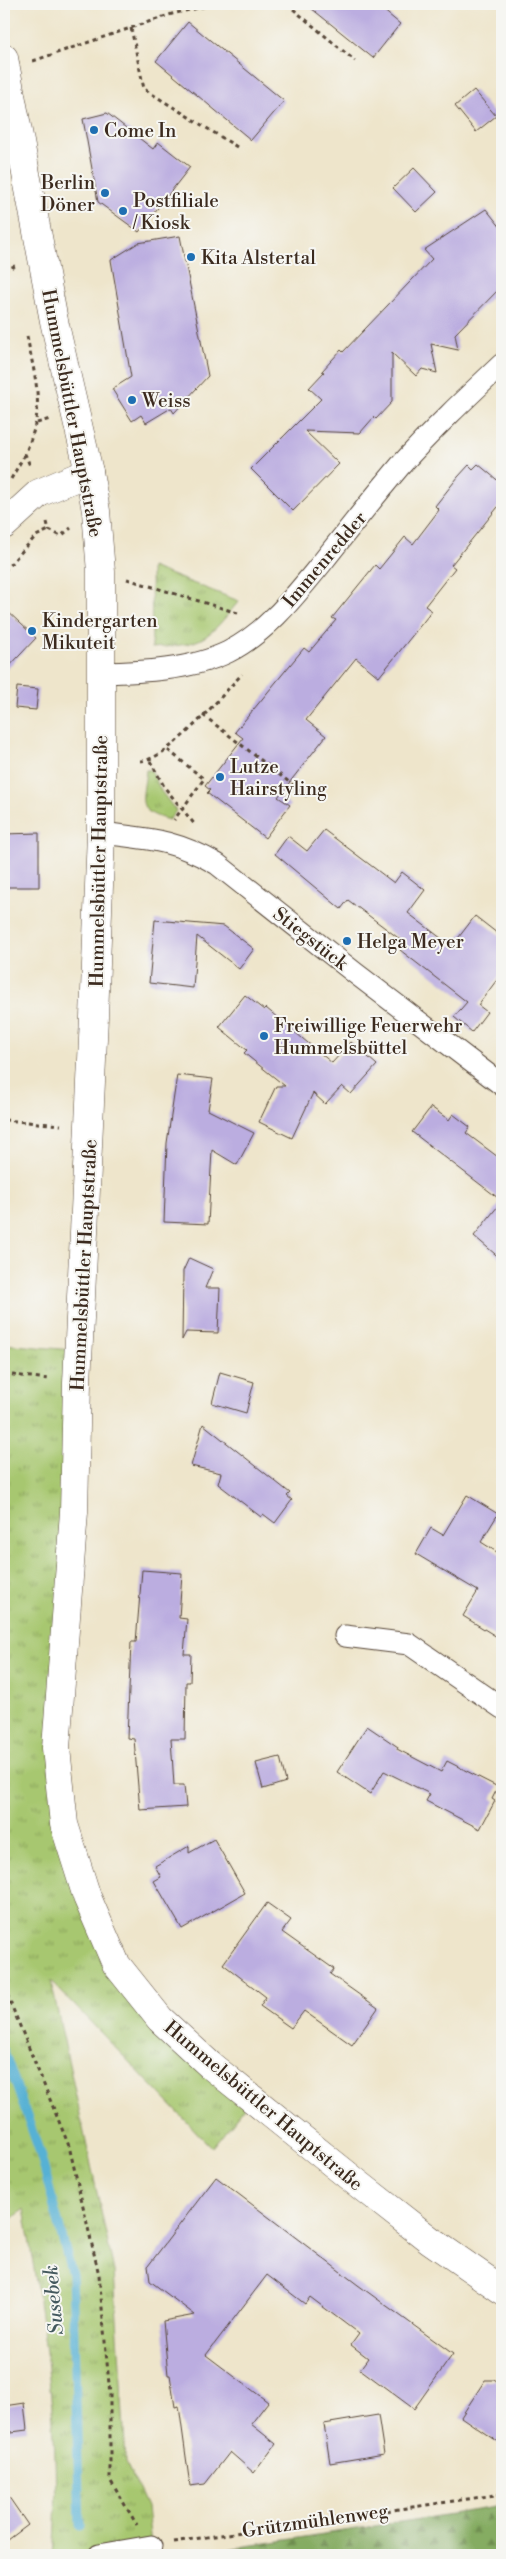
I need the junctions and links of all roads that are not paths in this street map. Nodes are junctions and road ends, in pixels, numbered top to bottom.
1 (5, 64) edge
2 (502, 364) edge
3 (89, 472) junction
4 (4, 525) edge
5 (101, 673) junction
6 (101, 833) junction
7 (502, 1085) edge
8 (345, 1636) dead end
9 (502, 1708) edge
10 (502, 2290) edge
11 (151, 2546) road end
12 (99, 2555) edge

1 - 3 main road, Hummelsbüttler Hauptstraße
2 - 5 street, Immenredder
3 - 4 main road
3 - 5 main road, Hummelsbüttler Hauptstraße
5 - 6 main road, Hummelsbüttler Hauptstraße
6 - 7 street, Stiegstück
6 - 10 main road, Hummelsbüttler Hauptstraße
8 - 9 street
11 - 12 street

